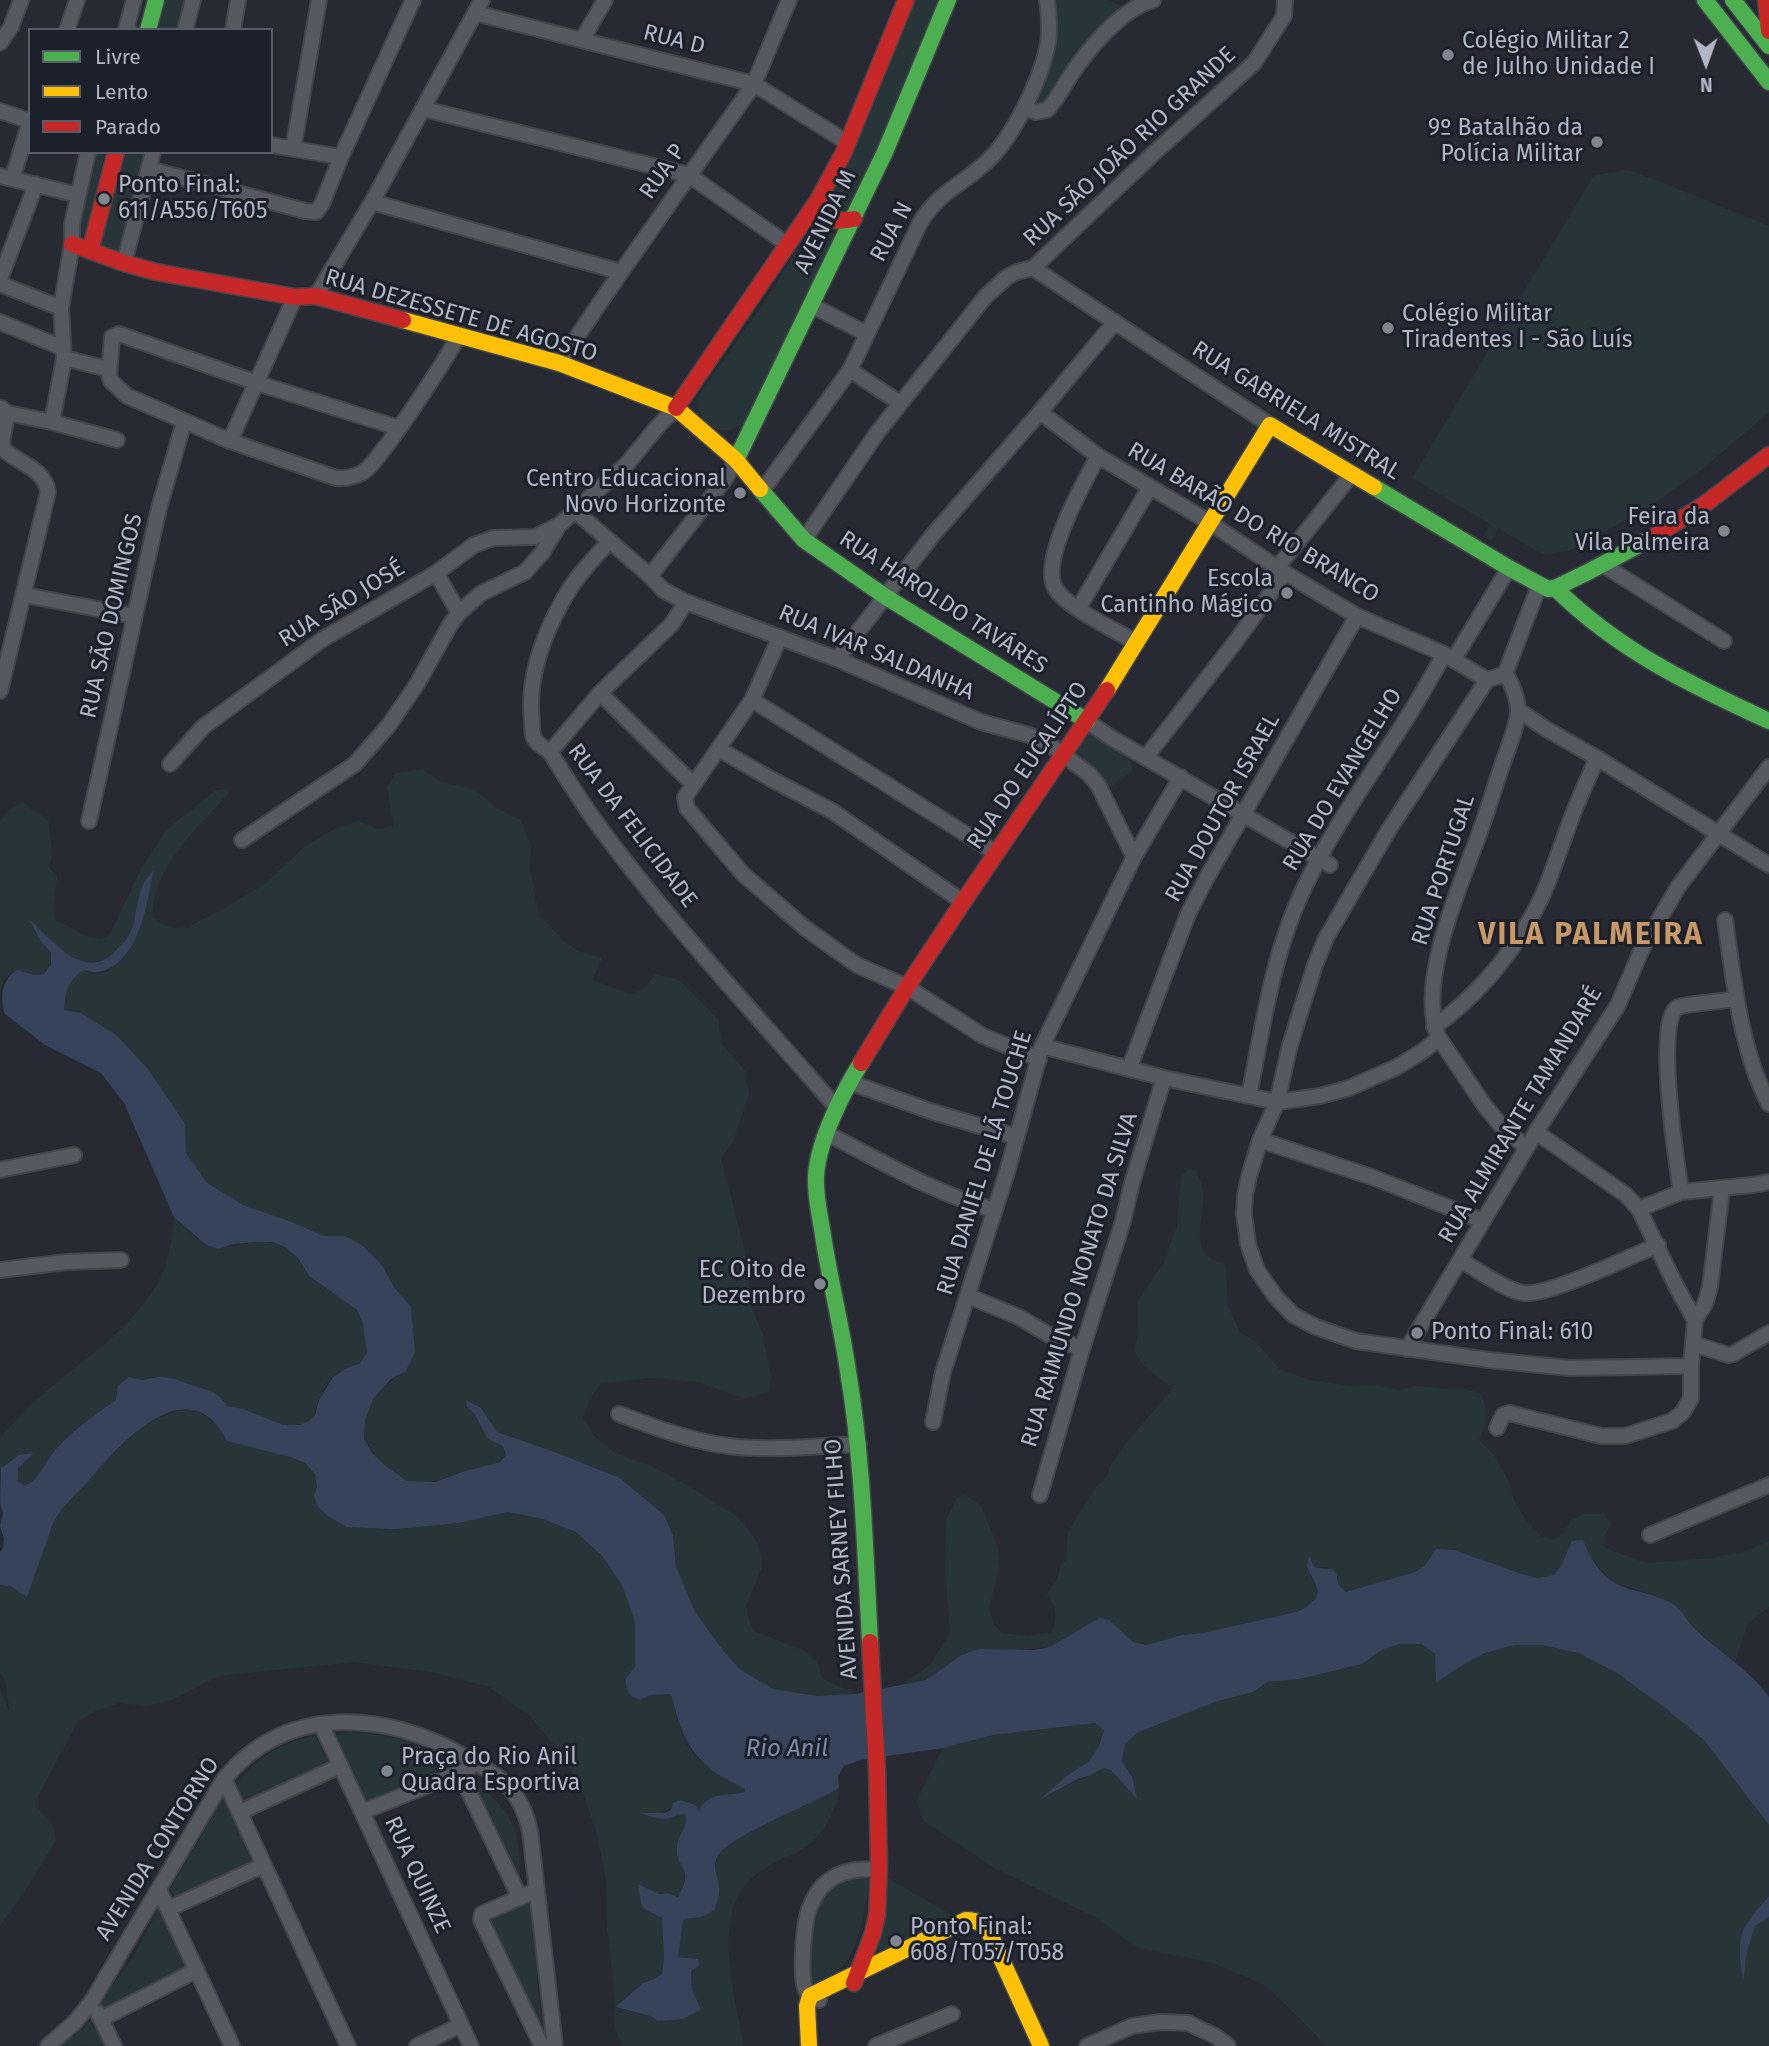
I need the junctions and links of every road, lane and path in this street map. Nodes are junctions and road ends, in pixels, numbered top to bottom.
1 (21, 0) edge
2 (77, 0) edge
3 (134, 0) edge
4 (156, 0) edge
5 (193, 0) edge
6 (238, 0) edge
7 (319, 0) edge
8 (413, 0) edge
9 (605, 0) edge
10 (789, 0) edge
11 (906, 0) edge
12 (948, 0) edge
13 (1047, 0) edge
14 (1285, 0) edge
15 (1705, 0) edge
16 (1733, 0) edge
17 (1766, 0) edge
18 (1141, 1) edge
19 (479, 7) edge
20 (68, 28) edge
21 (126, 28) edge
22 (149, 28) edge
23 (186, 28) edge
24 (233, 28) edge
25 (1769, 31) edge
26 (582, 40) junction
27 (0, 43) edge
28 (1769, 46) edge
29 (1769, 82) edge
30 (754, 84) junction
31 (1025, 108) junction
32 (424, 109) junction
33 (0, 111) edge
34 (28, 120) edge
35 (28, 126) edge
36 (848, 143) junction
37 (273, 145) edge
38 (293, 149) junction
39 (88, 154) edge
40 (115, 154) edge
41 (153, 154) edge
42 (341, 157) junction
43 (149, 169) junction
44 (689, 175) junction
45 (4, 180) edge
46 (36, 184) junction
47 (78, 195) junction
48 (818, 200) junction
49 (372, 202) junction
50 (854, 219) junction
51 (72, 244) junction
52 (788, 245) junction
53 (90, 251) junction
54 (124, 263) junction
55 (1033, 268) junction
56 (621, 272) junction
57 (0, 279) edge
58 (0, 284) edge
59 (316, 296) junction
60 (295, 297) junction
61 (811, 305) junction
62 (61, 308) junction
63 (0, 322) edge
64 (1115, 322) junction
65 (867, 334) junction
66 (459, 336) junction
67 (63, 353) junction
68 (559, 363) junction
69 (108, 369) junction
70 (850, 369) junction
71 (694, 382) junction
72 (257, 383) junction
73 (900, 403) junction
74 (676, 408) junction
75 (4, 410) edge
76 (1040, 412) junction
77 (757, 415) junction
78 (52, 422) junction
79 (184, 422) junction
80 (1270, 425) junction
81 (399, 428) junction
82 (699, 428) junction
83 (117, 440) dead end
84 (230, 441) junction
85 (1769, 455) edge
86 (1098, 456) junction
87 (736, 460) junction
88 (1352, 474) junction
89 (1150, 487) junction
90 (762, 491) junction
91 (574, 510) junction
92 (1209, 522) junction
93 (559, 525) junction
94 (804, 540) junction
95 (609, 542) junction
96 (1602, 565) junction
97 (1509, 568) junction
98 (1281, 571) junction
99 (436, 573) junction
100 (650, 576) junction
101 (1547, 587) junction
102 (24, 595) junction
103 (886, 597) junction
104 (686, 602) junction
105 (1078, 609) junction
106 (459, 613) junction
107 (134, 616) junction
108 (1357, 616) junction
109 (780, 637) junction
110 (1724, 641) dead end
111 (1138, 643) junction
112 (1449, 656) junction
113 (837, 659) junction
114 (1505, 674) junction
115 (1487, 680) junction
116 (0, 691) edge
117 (600, 693) junction
118 (752, 700) junction
119 (1518, 710) junction
120 (1087, 721) junction
121 (1769, 721) edge
122 (719, 749) junction
123 (550, 752) junction
124 (1065, 754) junction
125 (1146, 757) junction
126 (1597, 758) junction
127 (170, 764) dead end
128 (1769, 767) edge
129 (1181, 777) junction
130 (693, 784) junction
131 (1244, 814) junction
132 (89, 821) dead end
133 (1719, 834) junction
134 (243, 840) dead end
135 (996, 853) junction
136 (1134, 857) junction
137 (1324, 862) junction
138 (1769, 865) edge
139 (962, 902) junction
140 (1725, 920) dead end
141 (907, 987) junction
142 (1736, 999) junction
143 (1437, 1033) junction
144 (1040, 1053) junction
145 (1129, 1069) junction
146 (1164, 1078) junction
147 (849, 1082) junction
148 (1249, 1096) junction
149 (1277, 1102) junction
150 (1769, 1104) edge
151 (836, 1107) junction
152 (1536, 1132) junction
153 (826, 1133) junction
154 (1017, 1137) junction
155 (1260, 1140) junction
156 (1526, 1147) junction
157 (74, 1154) dead end
158 (0, 1170) edge
159 (1769, 1182) edge
160 (1722, 1189) junction
161 (1681, 1192) junction
162 (1639, 1209) junction
163 (995, 1210) junction
164 (1483, 1221) junction
165 (1658, 1245) junction
166 (121, 1260) dead end
167 (1460, 1260) junction
168 (0, 1270) edge
169 (968, 1296) junction
170 (1695, 1320) junction
171 (1768, 1334) edge
172 (1694, 1344) junction
173 (1082, 1349) junction
174 (1407, 1349) junction
175 (1691, 1366) junction
176 (619, 1413) dead end
177 (933, 1422) dead end
178 (1497, 1428) dead end
179 (859, 1444) junction
180 (1769, 1485) edge
181 (1040, 1495) dead end
182 (1650, 1535) dead end
183 (321, 1724) junction
184 (480, 1765) junction
185 (340, 1766) junction
186 (460, 1773) junction
187 (224, 1779) junction
188 (240, 1812) junction
189 (362, 1812) junction
190 (264, 1865) junction
191 (879, 1869) junction
192 (159, 1890) junction
193 (537, 1890) junction
194 (520, 1898) junction
195 (168, 1909) junction
196 (197, 1970) junction
197 (856, 1977) junction
198 (815, 1999) junction
199 (92, 2001) junction
200 (952, 2014) dead end
201 (101, 2019) junction
202 (461, 2025) junction
203 (549, 2045) edge
204 (48, 2046) edge
205 (114, 2046) edge
206 (232, 2046) edge
207 (348, 2046) edge
208 (417, 2046) edge
209 (471, 2046) edge
210 (809, 2046) edge
211 (817, 2046) edge
212 (876, 2046) edge
213 (1041, 2046) edge
214 (1087, 2046) edge
215 (1228, 2046) edge

1 - 27 street
2 - 20 street
3 - 21 street
4 - 22 street
5 - 23 street
6 - 24 street
7 - 38 street
8 - 42 street
9 - 26 street
10 - 30 street, RUA P
11 - 36 street, AVENIDA M
12 - 50 street, AVENIDA M
13 - 31 street, RUA N
14 - 55 street, RUA SÃO JOÃO RIO GRANDE
15 - 29 street
16 - 28 street
17 - 25 street
18 - 31 street
19 - 26 street, RUA D
19 - 32 street
26 - 30 street, RUA D
30 - 36 street, RUA D
30 - 44 street, RUA P
31 - 65 street, RUA N
32 - 44 street
32 - 49 street
33 - 34 street
35 - 45 street
36 - 48 street, AVENIDA M
37 - 38 street
38 - 42 street
39 - 47 street
40 - 53 street
41 - 43 street
42 - 43 street
43 - 54 street
44 - 52 street
44 - 56 street, RUA P
45 - 46 street
46 - 47 street
46 - 57 street
47 - 51 street
48 - 50 street
48 - 52 street, AVENIDA M
49 - 56 street
49 - 59 street
50 - 61 street, AVENIDA M
51 - 53 street, RUA DEZESSETE DE AGOSTO
51 - 62 street
52 - 71 street, AVENIDA M
53 - 54 street, RUA DEZESSETE DE AGOSTO
54 - 60 street, RUA DEZESSETE DE AGOSTO
55 - 64 street, RUA GABRIELA MISTRAL
55 - 73 street, RUA SÃO JOÃO RIO GRANDE
56 - 68 street, RUA P
58 - 62 street
59 - 60 street, RUA DEZESSETE DE AGOSTO
59 - 66 street, RUA DEZESSETE DE AGOSTO
60 - 72 street
61 - 65 street
61 - 77 street, AVENIDA M
62 - 67 street
63 - 67 street
64 - 76 street
64 - 80 street, RUA GABRIELA MISTRAL
65 - 70 street, RUA N
66 - 68 street, RUA DEZESSETE DE AGOSTO
66 - 81 street
67 - 69 street
67 - 78 street
68 - 74 street, RUA DEZESSETE DE AGOSTO
69 - 72 street
69 - 79 street
70 - 73 street
70 - 90 street, RUA N
71 - 74 street, AVENIDA M
71 - 82 street
72 - 81 street
72 - 84 street
73 - 94 street, RUA SÃO JOÃO RIO GRANDE
74 - 82 street, RUA DEZESSETE DE AGOSTO
74 - 91 street
75 - 78 street
75 - 102 street
76 - 86 street, RUA BARÃO DO RIO BRANCO
76 - 103 street
77 - 82 street
77 - 87 street, AVENIDA M
78 - 83 street
79 - 84 street
79 - 107 street, RUA SÃO DOMINGOS
80 - 88 street, RUA GABRIELA MISTRAL
80 - 92 street, RUA DO EUCALÍPTO
81 - 84 street
82 - 87 street, RUA DEZESSETE DE AGOSTO
85 - 96 street
86 - 89 street, RUA BARÃO DO RIO BRANCO
86 - 105 street
87 - 90 street, RUA HAROLDO TAVÁRES
87 - 100 street
88 - 97 street, RUA GABRIELA MISTRAL
88 - 98 street
89 - 92 street, RUA BARÃO DO RIO BRANCO
89 - 105 street
90 - 94 street, RUA HAROLDO TAVÁRES
91 - 93 street
91 - 95 street, RUA IVAR SALDANHA
92 - 98 street, RUA BARÃO DO RIO BRANCO
92 - 111 street, RUA DO EUCALÍPTO
93 - 99 street, RUA SÃO JOSÉ
93 - 106 street
94 - 103 street, RUA HAROLDO TAVÁRES
95 - 100 street, RUA IVAR SALDANHA
95 - 123 street, RUA DA FELICIDADE
96 - 101 street
96 - 110 street
97 - 101 street, RUA GABRIELA MISTRAL
97 - 112 street, RUA DO EVANGELHO
98 - 108 street, RUA BARÃO DO RIO BRANCO
98 - 125 street
99 - 106 street
99 - 127 street, RUA SÃO JOSÉ
100 - 104 street, RUA IVAR SALDANHA
101 - 114 street
101 - 121 street, RUA GABRIELA MISTRAL
102 - 107 street
102 - 116 street
103 - 113 street
103 - 120 street, RUA HAROLDO TAVÁRES
104 - 109 street, RUA IVAR SALDANHA
104 - 117 street
105 - 111 street
106 - 134 street
107 - 132 street, RUA SÃO DOMINGOS
108 - 112 street, RUA BARÃO DO RIO BRANCO
108 - 131 street, RUA DOUTOR ISRAEL
109 - 113 street, RUA IVAR SALDANHA
109 - 118 street
111 - 120 street, RUA DO EUCALÍPTO
112 - 115 street, RUA BARÃO DO RIO BRANCO
112 - 137 street, RUA DO EVANGELHO
113 - 124 street, RUA IVAR SALDANHA
114 - 115 street
114 - 119 street
115 - 149 street
117 - 123 street
117 - 130 street
118 - 122 street
118 - 135 street
119 - 126 street
119 - 143 street, RUA PORTUGAL
120 - 124 street, RUA DO EUCALÍPTO
120 - 125 street, RUA HAROLDO TAVÁRES
122 - 130 street
122 - 139 street
123 - 151 street, RUA DA FELICIDADE
124 - 135 street, RUA DO EUCALÍPTO
124 - 136 street, RUA IVAR SALDANHA
125 - 129 street, RUA HAROLDO TAVÁRES
126 - 133 street
126 - 143 street
128 - 133 street, RUA ALMIRANTE TAMANDARÉ
129 - 131 street, RUA HAROLDO TAVÁRES
129 - 136 street, RUA DANIEL DE LÃ TOUCHE
130 - 141 street
131 - 137 street, RUA HAROLDO TAVÁRES
131 - 145 street, RUA DOUTOR ISRAEL
133 - 138 street
133 - 152 street, RUA ALMIRANTE TAMANDARÉ
135 - 139 street, RUA DO EUCALÍPTO
136 - 144 street, RUA DANIEL DE LÃ TOUCHE
137 - 148 street, RUA DO EVANGELHO
139 - 141 street, RUA DO EUCALÍPTO
140 - 142 street
141 - 144 street
141 - 147 street, RUA DO EUCALÍPTO
142 - 150 street
142 - 161 street
143 - 149 street
143 - 156 street
144 - 145 street
144 - 154 street, RUA DANIEL DE LÃ TOUCHE
145 - 146 street
146 - 148 street
146 - 173 street, RUA RAIMUNDO NONATO DA SILVA
147 - 151 street, RUA DO EUCALÍPTO
147 - 154 street
148 - 149 street
149 - 155 street
151 - 153 street, RUA DO EUCALÍPTO
152 - 156 street, RUA ALMIRANTE TAMANDARÉ
152 - 162 street
153 - 163 street
153 - 179 street, AVENIDA SARNEY FILHO
154 - 163 street, RUA DANIEL DE LÃ TOUCHE
155 - 164 street
155 - 174 street
156 - 164 street, RUA ALMIRANTE TAMANDARÉ
157 - 158 street
159 - 160 street
160 - 161 street
160 - 170 street
161 - 162 street
162 - 165 street
163 - 169 street, RUA DANIEL DE LÃ TOUCHE
164 - 167 street, RUA ALMIRANTE TAMANDARÉ
165 - 167 street
165 - 170 street
166 - 168 street
167 - 174 street, RUA ALMIRANTE TAMANDARÉ
169 - 173 street
169 - 177 street, RUA DANIEL DE LÃ TOUCHE
170 - 172 street
171 - 172 street
172 - 175 street
173 - 181 street, RUA RAIMUNDO NONATO DA SILVA
174 - 175 street
175 - 178 street
176 - 179 street
179 - 191 street, AVENIDA SARNEY FILHO
180 - 182 street
183 - 184 street, AVENIDA CONTORNO
183 - 185 street, RUA QUINZE
183 - 187 street, AVENIDA CONTORNO
184 - 186 street
184 - 193 street, AVENIDA CONTORNO
185 - 188 street
185 - 189 street, RUA QUINZE
186 - 189 street
186 - 194 street
187 - 188 street
187 - 192 street, AVENIDA CONTORNO
188 - 190 street
189 - 202 street, RUA QUINZE
190 - 195 street
190 - 207 street
191 - 197 street, AVENIDA SARNEY FILHO
191 - 198 street
192 - 195 street
192 - 199 street, AVENIDA CONTORNO
193 - 194 street, AVENIDA CONTORNO
193 - 203 street, AVENIDA CONTORNO
194 - 203 street, AVENIDA CONTORNO
195 - 196 street
196 - 201 street
196 - 206 street
197 - 198 street
197 - 213 street
198 - 210 street
198 - 211 street
199 - 201 street
199 - 204 street, AVENIDA CONTORNO
200 - 212 street
201 - 205 street
202 - 208 street
202 - 209 street, RUA QUINZE
214 - 215 street

